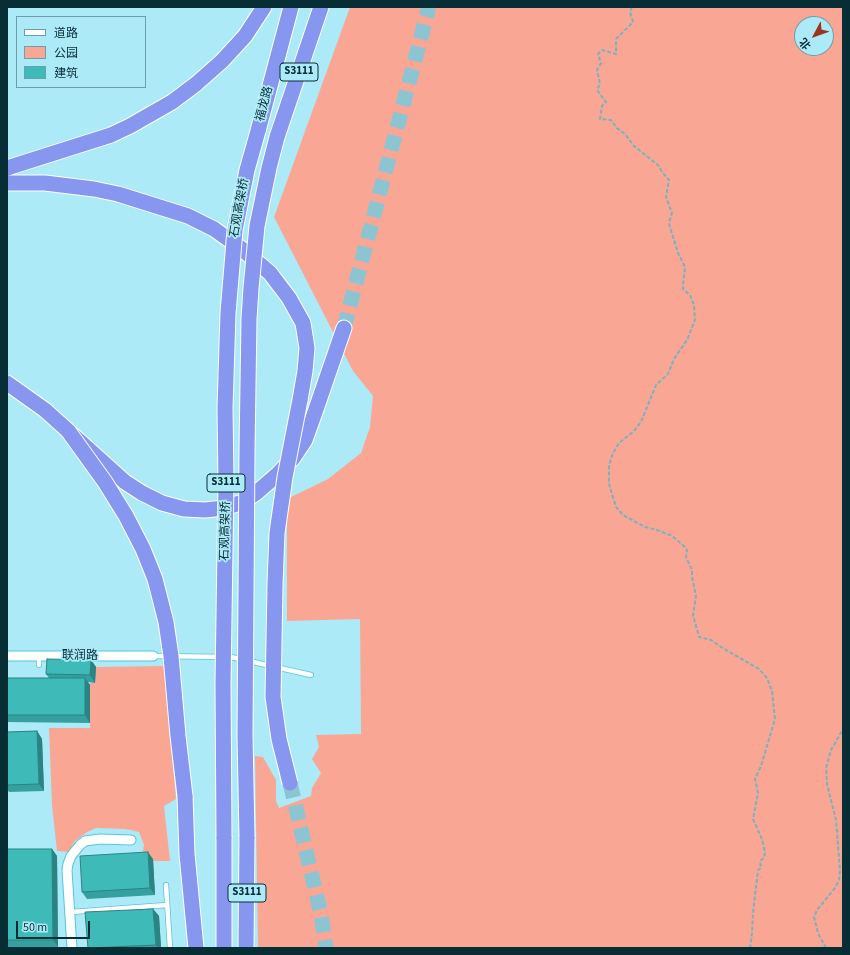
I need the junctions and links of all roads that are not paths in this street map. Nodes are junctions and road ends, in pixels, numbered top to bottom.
1 (264, 7) edge
2 (291, 7) edge
3 (321, 7) edge
4 (258, 131) joint
5 (277, 137) joint
6 (7, 168) edge
7 (7, 183) edge
8 (344, 328) tunnel mouth
9 (7, 383) edge
10 (69, 432) junction
11 (7, 656) edge
12 (153, 656) joint
13 (311, 676) dead end
14 (290, 783) tunnel mouth
15 (131, 840) dead end
16 (166, 885) dead end
17 (167, 905) junction
18 (71, 912) junction
19 (72, 948) edge
20 (170, 948) edge
21 (196, 948) edge
22 (224, 948) edge
23 (246, 948) edge

1 - 6 highway
2 - 4 highway, 福龙路 / S3111
3 - 5 highway, 福龙路 / S3111
4 - 22 highway, 石观高架桥 / S3111, bridge
5 - 23 highway, 石观高架桥 / S3111, bridge
7 - 14 highway, bridge
8 - 10 highway, bridge
9 - 10 highway
10 - 21 highway, bridge
11 - 12 street, 联润路
12 - 13 lane
15 - 18 street
16 - 17 lane
17 - 18 lane
17 - 20 lane
18 - 19 street

